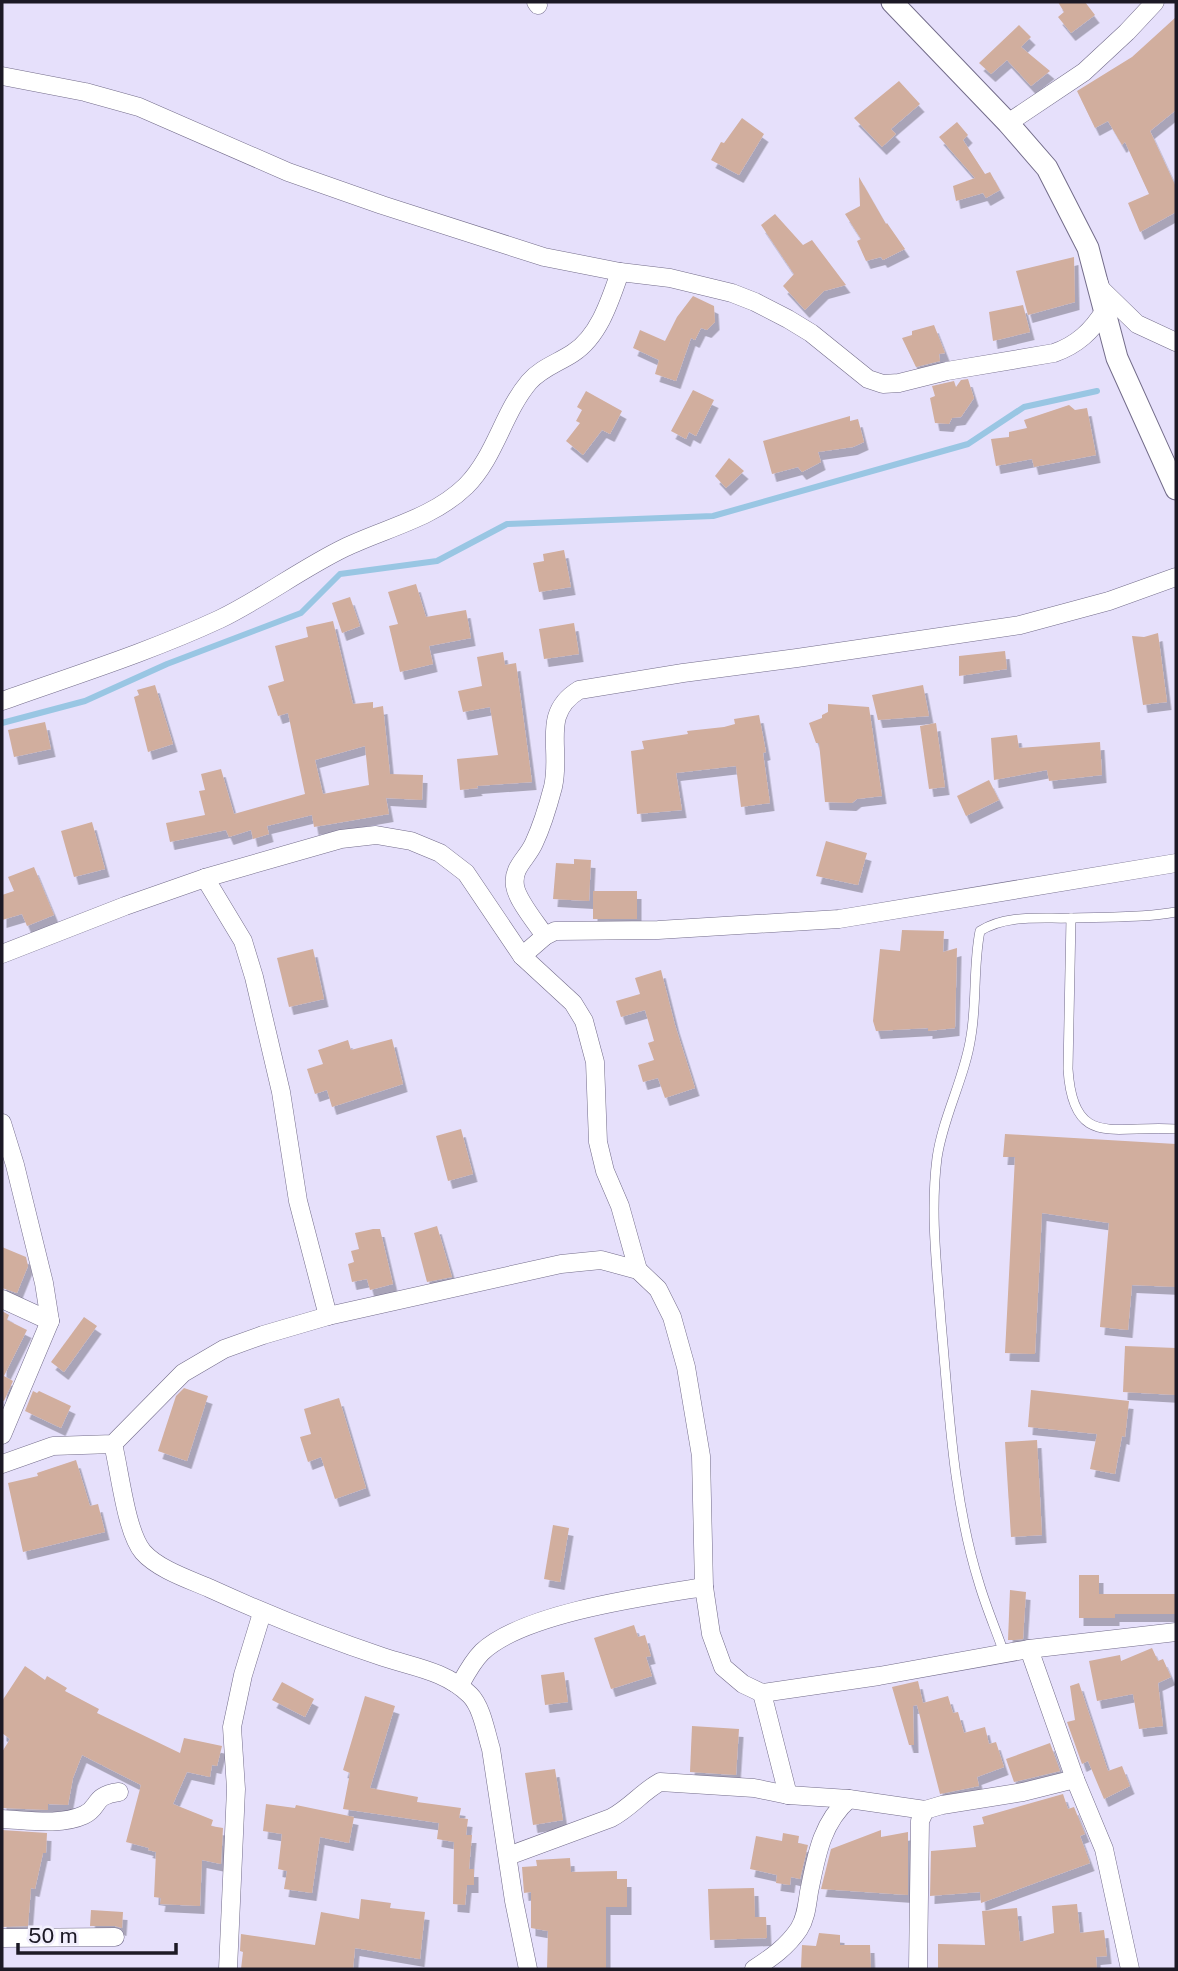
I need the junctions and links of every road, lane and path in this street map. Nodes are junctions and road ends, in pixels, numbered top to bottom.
1 (892, 2) edge
2 (1155, 2) edge
3 (2, 76) edge
4 (1007, 123) junction
5 (1088, 248) junction
6 (620, 272) junction
7 (1105, 310) junction
8 (1176, 342) edge
9 (1176, 489) edge
10 (1176, 577) edge
11 (2, 701) edge
12 (1176, 863) edge
13 (205, 878) junction
14 (1176, 912) edge
15 (1071, 918) junction
16 (545, 936) junction
17 (2, 954) edge
18 (522, 956) junction
19 (2, 1123) edge
20 (1176, 1129) edge
21 (638, 1270) junction
22 (2, 1299) edge
23 (328, 1316) junction
24 (50, 1321) junction
25 (2, 1435) edge
26 (113, 1444) junction
27 (2, 1464) edge
28 (704, 1587) junction
29 (262, 1613) junction
30 (1176, 1632) edge
31 (1028, 1649) junction
32 (1004, 1653) junction
33 (455, 1683) junction
34 (762, 1693) junction
35 (1076, 1779) junction
36 (119, 1792) dead end
37 (788, 1795) junction
38 (849, 1799) junction
39 (925, 1810) junction
40 (2, 1819) edge
41 (508, 1856) junction
42 (115, 1937) dead end
43 (2, 1938) edge
44 (228, 1969) edge
45 (528, 1969) edge
46 (754, 1969) edge
47 (918, 1969) edge
48 (1130, 1969) edge

1 - 4 street
2 - 4 street
3 - 6 street
4 - 5 street
5 - 7 street
5 - 8 street
6 - 7 street
6 - 11 street
7 - 9 street
10 - 16 street
12 - 16 street
13 - 17 street
13 - 18 street
13 - 23 street
14 - 15 lane
15 - 20 lane
15 - 32 lane
16 - 18 street
18 - 21 street
19 - 24 street
21 - 23 street
21 - 28 street
22 - 24 street
23 - 26 street
24 - 25 street
26 - 27 street
26 - 29 street
28 - 33 street
28 - 34 street
29 - 33 street
29 - 44 street
30 - 31 street
31 - 32 street
31 - 35 street
32 - 34 street
33 - 41 street
34 - 37 street
35 - 39 street
35 - 48 street
36 - 40 street
37 - 38 street
37 - 41 street
38 - 39 street
38 - 46 street
39 - 47 street
41 - 45 street
42 - 43 street

